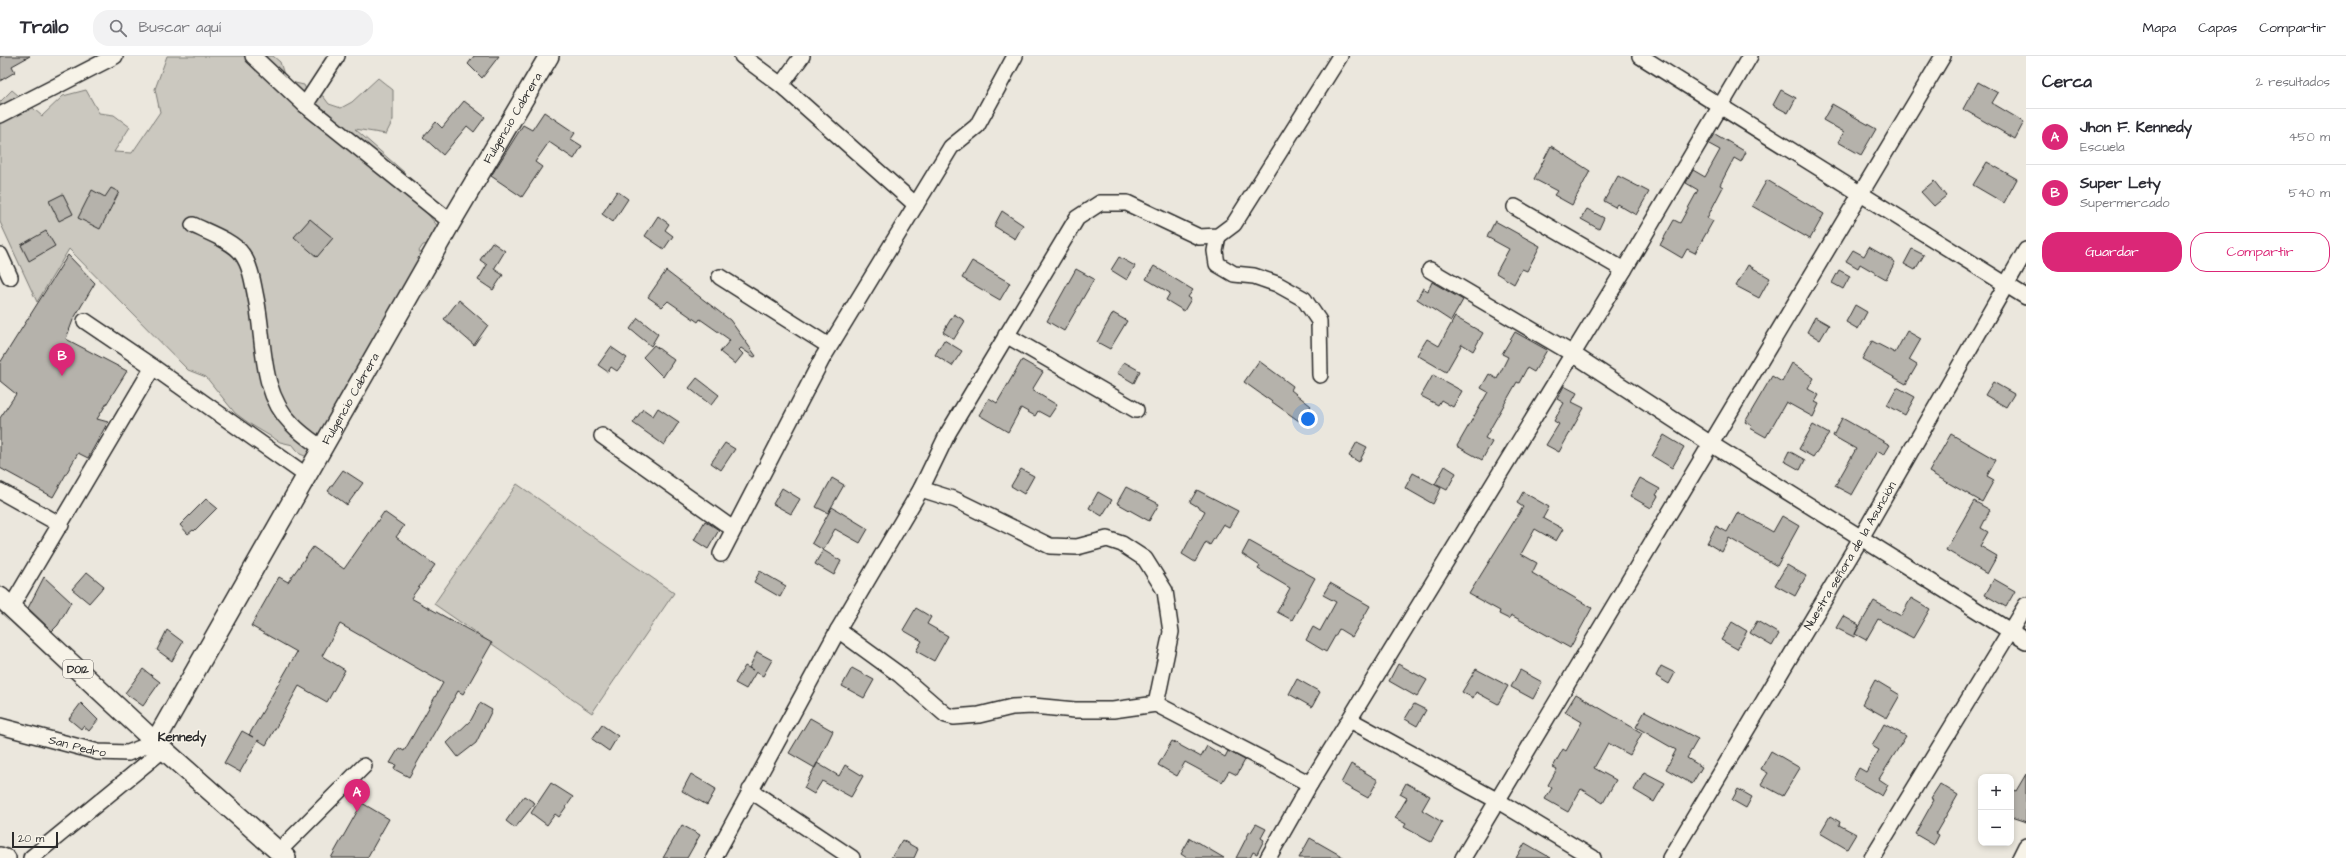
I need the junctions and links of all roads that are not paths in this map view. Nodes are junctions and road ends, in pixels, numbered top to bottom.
1 (115, 56) edge
2 (253, 56) edge
3 (337, 56) edge
4 (549, 56) edge
5 (742, 56) edge
6 (802, 56) edge
7 (1015, 56) edge
8 (1340, 56) edge
9 (1640, 56) edge
10 (1750, 56) edge
11 (1943, 56) edge
12 (781, 85) junction
13 (305, 105) junction
14 (1721, 106) junction
15 (0, 115) edge
16 (1860, 192) junction
17 (916, 205) junction
18 (1515, 207) dead end
19 (451, 222) junction
20 (193, 225) dead end
21 (1218, 236) junction
22 (2026, 250) edge
23 (0, 256) edge
24 (1430, 270) dead end
25 (1624, 270) junction
26 (10, 277) dead end
27 (720, 277) dead end
28 (2006, 283) junction
29 (2026, 297) edge
30 (85, 322) dead end
31 (1006, 335) junction
32 (829, 346) junction
33 (1573, 354) junction
34 (153, 367) junction
35 (1320, 375) dead end
36 (1136, 410) dead end
37 (602, 436) dead end
38 (1711, 444) junction
39 (323, 449) junction
40 (307, 476) junction
41 (921, 489) junction
42 (0, 490) edge
43 (61, 525) junction
44 (733, 529) junction
45 (1861, 538) junction
46 (721, 554) dead end
47 (5, 602) edge
48 (2026, 605) edge
49 (838, 630) junction
50 (2010, 632) junction
51 (2026, 641) edge
52 (1156, 704) junction
53 (1350, 720) junction
54 (0, 726) edge
55 (159, 745) junction
56 (364, 766) dead end
57 (1310, 784) junction
58 (750, 790) junction
59 (1498, 801) junction
60 (2026, 846) edge
61 (283, 854) edge
62 (0, 855) edge
63 (8, 858) edge
64 (30, 858) edge
65 (714, 858) edge
66 (852, 858) edge
67 (1268, 858) edge
68 (1463, 858) edge
69 (1593, 858) edge
70 (1670, 858) edge
71 (1872, 858) edge
72 (2020, 858) edge

1 - 15 street
2 - 13 street
3 - 13 street
4 - 19 main road, Fulgencio Cabrera
5 - 12 street
6 - 12 street
7 - 17 street
8 - 21 street
9 - 14 street
10 - 14 street
11 - 16 street
12 - 17 street
13 - 19 street
14 - 16 street
14 - 25 street
16 - 28 street
16 - 38 street
17 - 32 street
18 - 25 street
19 - 39 main road, Fulgencio Cabrera
20 - 39 street
21 - 31 street
21 - 35 street
22 - 28 street, Nuestra señora de la Asunción
23 - 26 street
24 - 33 street
25 - 33 street
27 - 32 street
28 - 29 street
28 - 45 street, Nuestra señora de la Asunción
30 - 34 street
31 - 36 street
31 - 41 street
32 - 44 street
33 - 38 street
33 - 53 street
34 - 40 street
34 - 43 street
37 - 44 street
38 - 45 street
38 - 59 street
39 - 40 main road, Fulgencio Cabrera
40 - 55 main road, Fulgencio Cabrera
41 - 49 street
41 - 52 street
42 - 43 street
43 - 47 street
44 - 46 street
45 - 50 street
45 - 70 street, Nuestra señora de la Asunción
47 - 55 main road, D012
48 - 50 street
49 - 52 street
49 - 58 street
50 - 51 street
50 - 71 street
52 - 57 street
53 - 57 street
53 - 59 street
54 - 55 street, San Pedro
55 - 61 main road, D012
55 - 64 street
56 - 61 street
57 - 67 street
58 - 65 street
58 - 66 street
59 - 68 street
59 - 69 street
60 - 72 street
62 - 63 street

